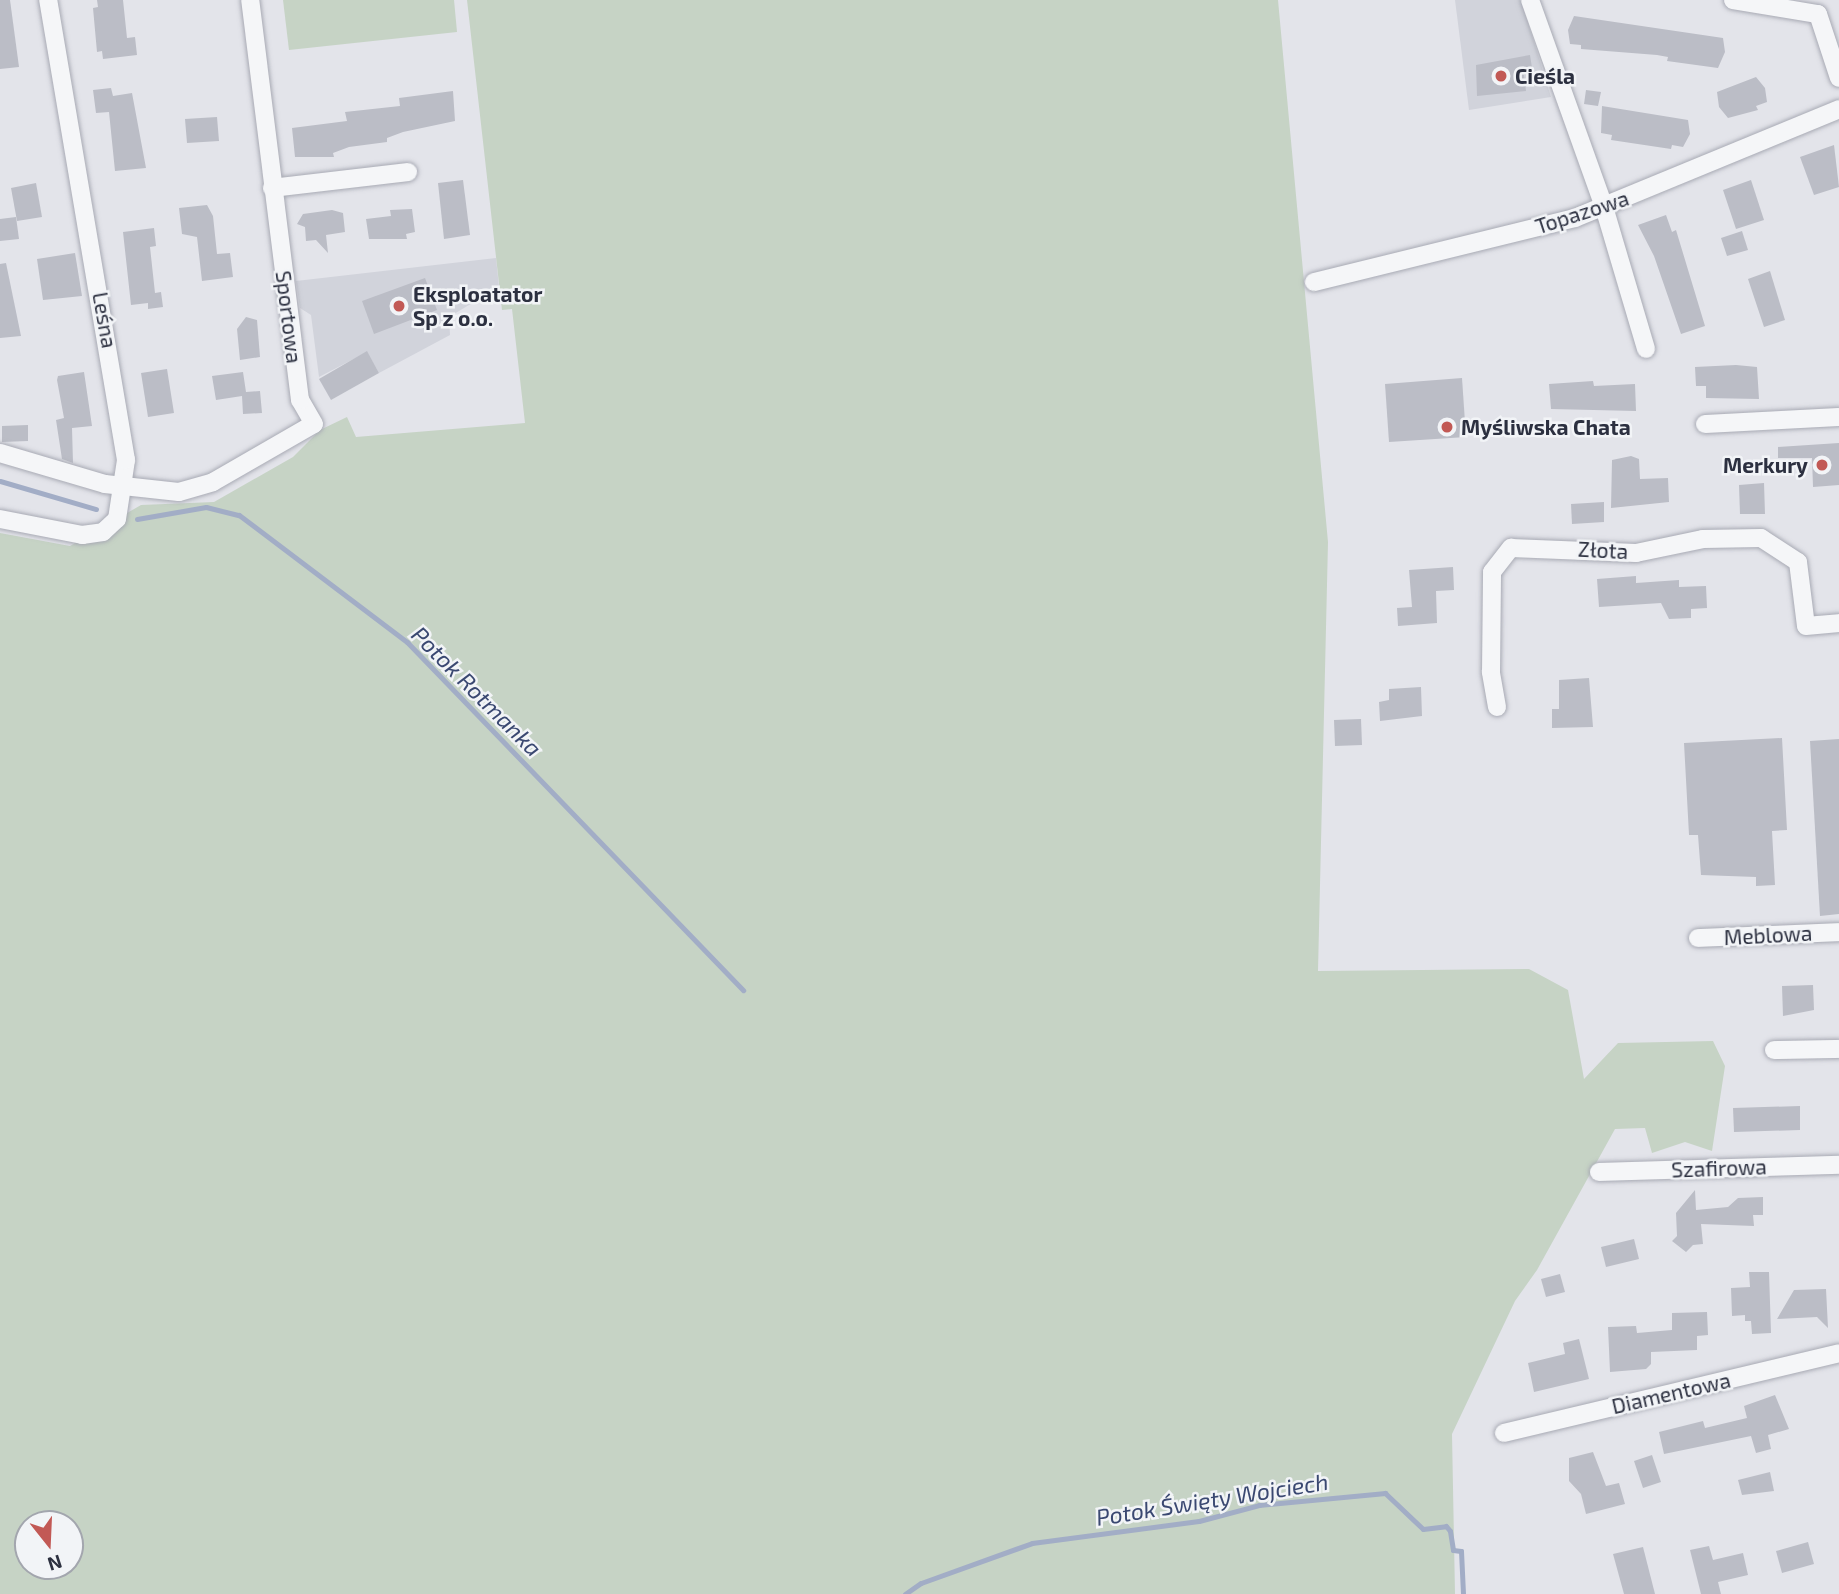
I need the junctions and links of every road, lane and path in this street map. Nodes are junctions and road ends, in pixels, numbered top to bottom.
1 (48, 0) edge
2 (250, 0) edge
3 (1530, 0) edge
4 (1732, 0) edge
5 (1839, 78) edge
6 (1839, 109) edge
7 (408, 172) dead end
8 (272, 188) junction
9 (1604, 207) junction
10 (1314, 282) dead end
11 (1646, 349) dead end
12 (1839, 417) edge
13 (1705, 424) dead end
14 (0, 453) edge
15 (124, 487) junction
16 (0, 519) edge
17 (1839, 623) edge
18 (1497, 707) dead end
19 (1839, 932) edge
20 (1698, 938) dead end
21 (1839, 1049) edge
22 (1774, 1050) dead end
23 (1839, 1165) edge
24 (1599, 1172) dead end
25 (1839, 1353) edge
26 (1504, 1433) dead end

1 - 15 street, Leśna
2 - 8 street, Sportowa
3 - 9 street
4 - 5 street
6 - 9 street, Topazowa
7 - 8 street
8 - 15 street, Sportowa
9 - 10 street, Topazowa
9 - 11 street
12 - 13 street
14 - 15 street
15 - 16 street, Leśna
17 - 18 street, Złota
19 - 20 street, Meblowa
21 - 22 street
23 - 24 street, Szafirowa
25 - 26 street, Diamentowa

